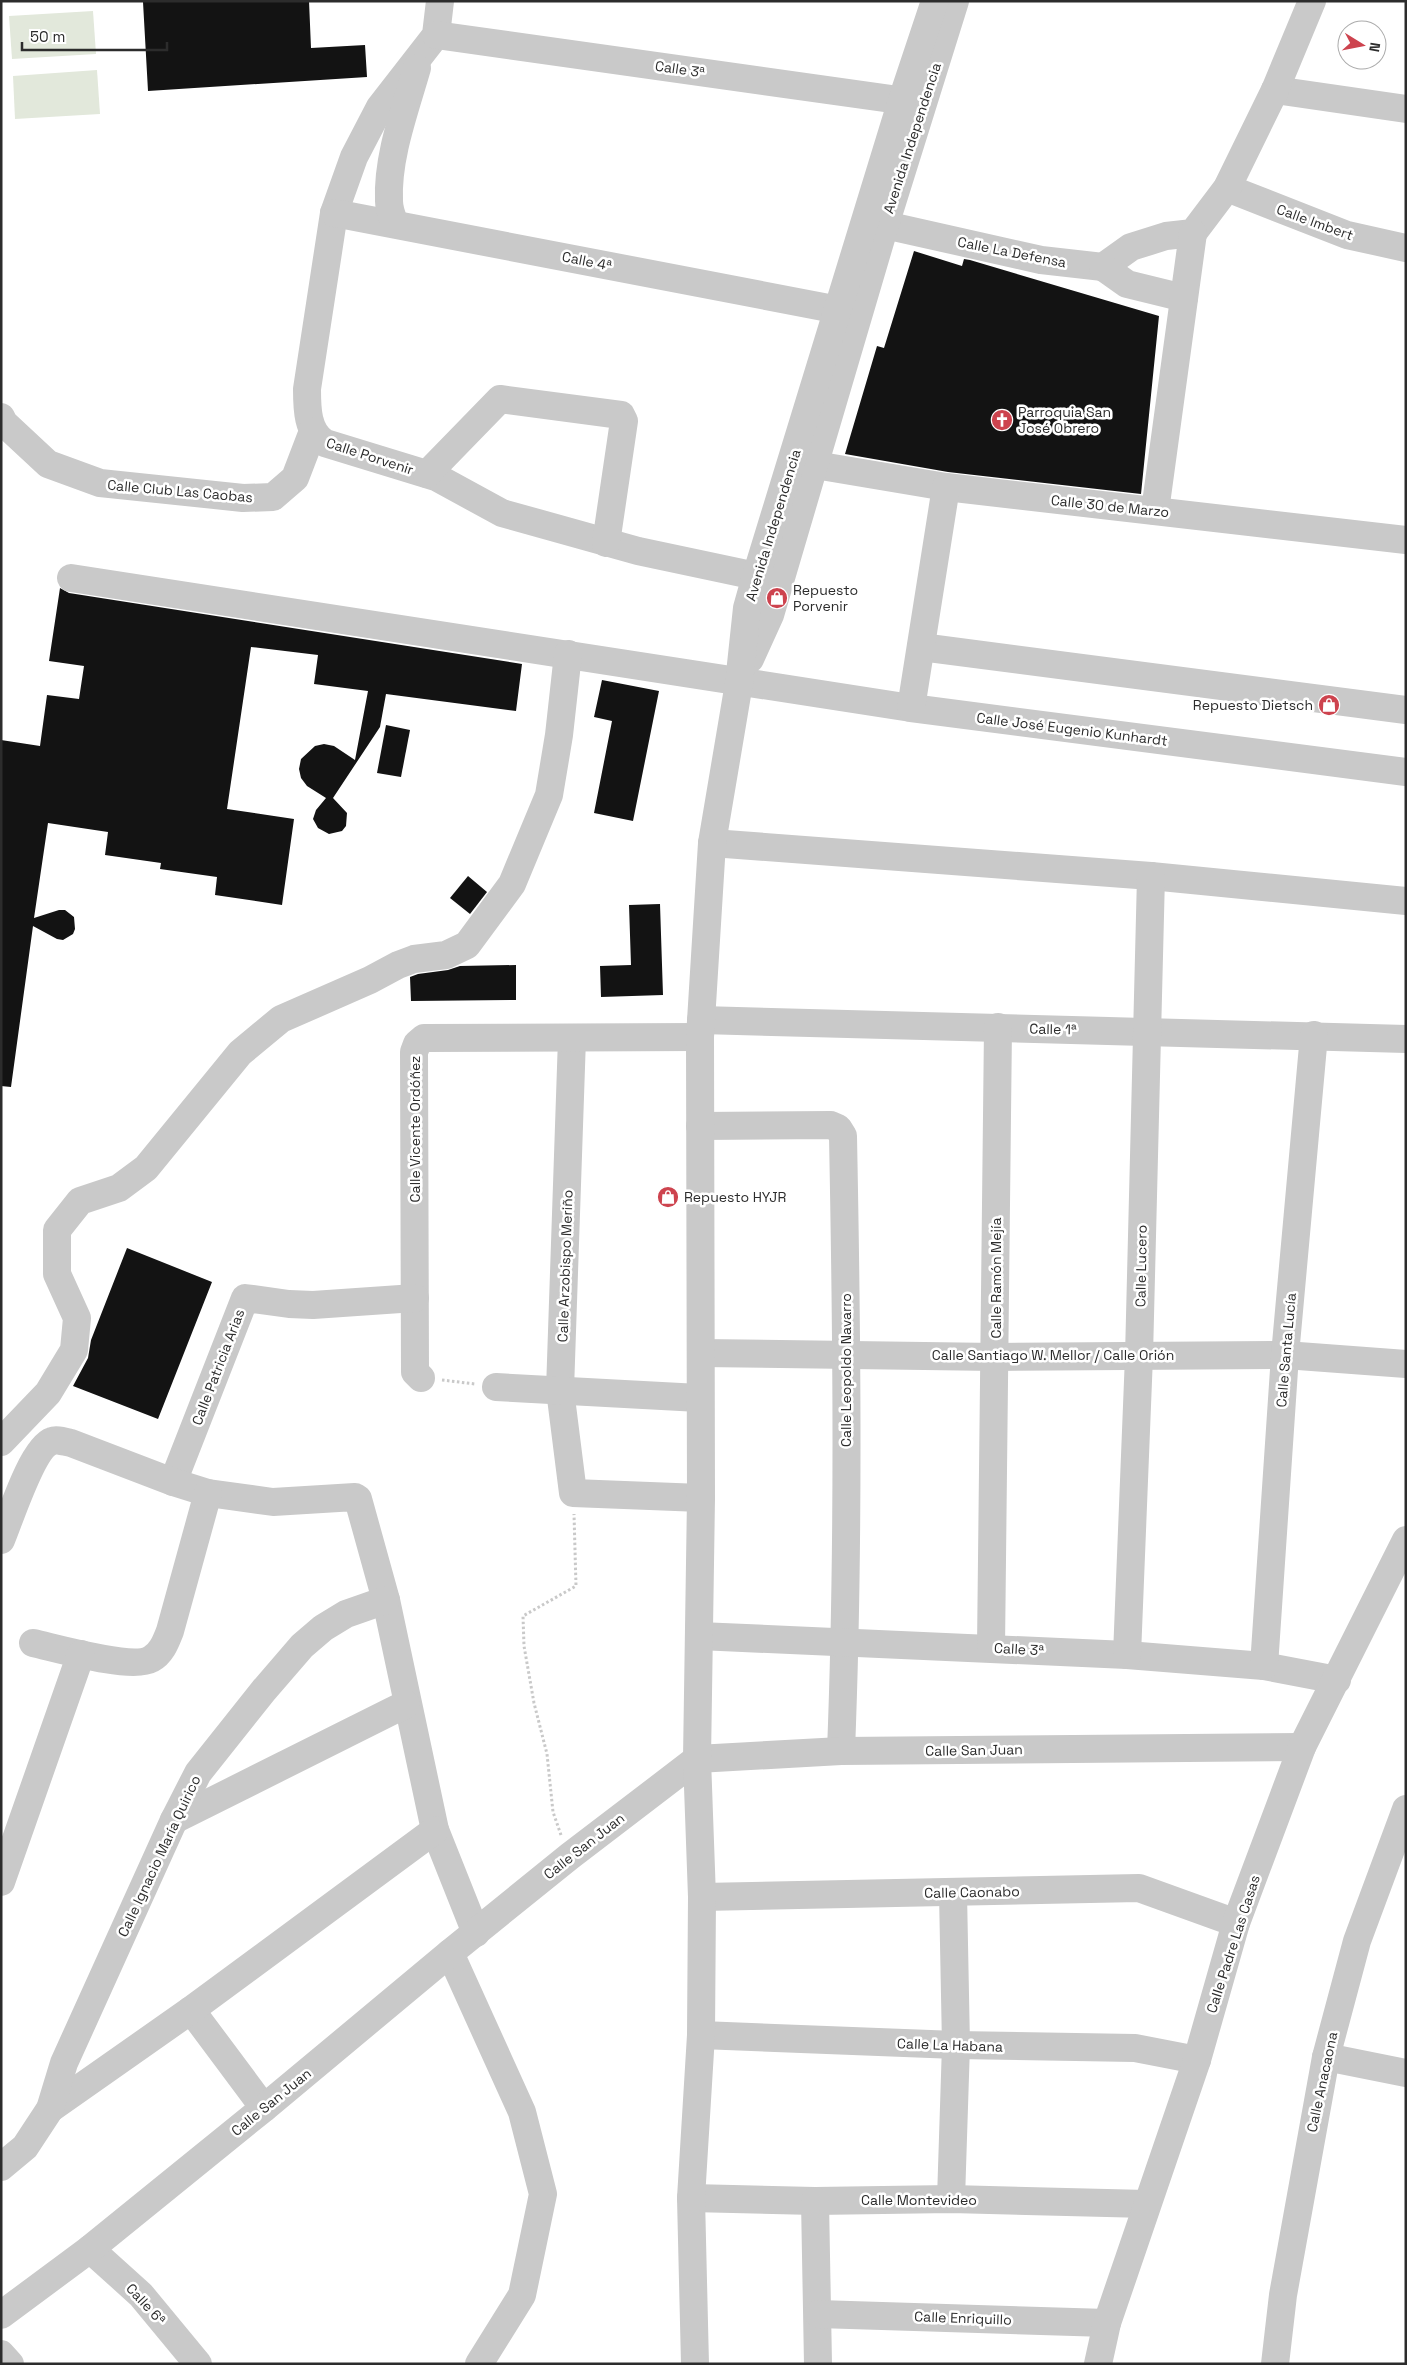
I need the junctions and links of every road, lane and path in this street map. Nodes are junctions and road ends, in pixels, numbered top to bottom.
1 (440, 1) edge
2 (935, 1) edge
3 (955, 1) edge
4 (1312, 1) edge
5 (428, 45) junction
6 (1275, 90) junction
7 (913, 102) junction
8 (1406, 109) edge
9 (1227, 188) junction
10 (334, 213) junction
11 (394, 224) junction
12 (885, 225) junction
13 (1193, 233) junction
14 (1406, 248) edge
15 (1103, 267) junction
16 (1184, 298) junction
17 (839, 310) junction
18 (1, 417) edge
19 (313, 430) junction
20 (815, 465) junction
21 (427, 474) junction
22 (946, 487) junction
23 (1154, 511) junction
24 (1406, 540) edge
25 (606, 543) junction
26 (756, 576) junction
27 (71, 578) dead end
28 (921, 647) junction
29 (568, 654) junction
30 (739, 683) junction
31 (911, 708) junction
32 (1406, 710) edge
33 (1406, 772) edge
34 (712, 843) junction
35 (1151, 876) junction
36 (1406, 901) edge
37 (998, 1028) junction
38 (700, 1029) junction
39 (1146, 1030) junction
40 (1314, 1035) junction
41 (572, 1038) junction
42 (1406, 1039) edge
43 (700, 1126) junction
44 (415, 1298) junction
45 (701, 1353) junction
46 (847, 1353) junction
47 (1285, 1355) junction
48 (1139, 1356) junction
49 (996, 1357) junction
50 (1406, 1364) edge
51 (421, 1378) joint
52 (496, 1387) joint
53 (560, 1390) junction
54 (699, 1398) junction
55 (1, 1442) edge
56 (173, 1482) junction
57 (208, 1493) junction
58 (573, 1493) junction
59 (700, 1498) junction
60 (1, 1540) edge
61 (1406, 1540) edge
62 (386, 1600) junction
63 (699, 1636) junction
64 (845, 1642) junction
65 (33, 1643) dead end
66 (991, 1648) junction
67 (81, 1654) junction
68 (1127, 1655) junction
69 (1264, 1666) junction
70 (1337, 1680) junction
71 (406, 1704) junction
72 (1302, 1747) junction
73 (841, 1751) junction
74 (697, 1758) junction
75 (1406, 1809) edge
76 (174, 1820) junction
77 (435, 1830) junction
78 (570, 1856) junction
79 (1, 1882) edge
80 (953, 1893) junction
81 (702, 1897) junction
82 (1236, 1923) junction
83 (476, 1933) junction
84 (450, 1953) junction
85 (191, 2010) junction
86 (701, 2036) junction
87 (956, 2046) junction
88 (1326, 2057) junction
89 (1197, 2060) junction
90 (1406, 2073) edge
91 (264, 2108) junction
92 (50, 2109) junction
93 (1, 2167) edge
94 (691, 2198) junction
95 (951, 2199) junction
96 (815, 2201) junction
97 (1147, 2204) junction
98 (90, 2249) junction
99 (818, 2314) junction
100 (1, 2315) edge
101 (1107, 2323) junction
102 (1, 2354) edge
103 (10, 2364) edge
104 (198, 2364) edge
105 (480, 2364) edge
106 (696, 2364) edge
107 (818, 2364) edge
108 (1098, 2364) edge
109 (1275, 2364) edge

1 - 5 street
2 - 7 street, Avenida Independencia
3 - 7 street, Avenida Independencia
4 - 6 street
5 - 7 street, Calle 3ª
5 - 10 street, Calle Porvenir
5 - 11 street
6 - 8 street
6 - 9 street
7 - 12 street, Avenida Independencia
7 - 17 street, Avenida Independencia
9 - 13 street
9 - 14 street, Calle Imbert
10 - 11 street, Calle 4ª
10 - 19 street, Calle Porvenir
11 - 17 street, Calle 4ª
12 - 15 street, Calle La Defensa
12 - 20 street, Avenida Independencia
13 - 15 street
13 - 16 street
15 - 16 street
16 - 23 street
17 - 26 street, Avenida Independencia
18 - 19 street, Calle Club Las Caobas
19 - 21 street, Calle Porvenir
20 - 22 street, Calle 30 de Marzo
20 - 30 street, Avenida Independencia
21 - 25 street, Calle Porvenir
21 - 25 street
22 - 23 street, Calle 30 de Marzo
22 - 28 street
23 - 24 street, Calle 30 de Marzo
25 - 26 street, Calle Porvenir
26 - 30 street, Avenida Independencia
27 - 29 street, Calle José Eugenio Kunhardt
28 - 31 street
28 - 32 street
29 - 30 street, Calle José Eugenio Kunhardt
29 - 55 street
30 - 31 street, Calle José Eugenio Kunhardt
30 - 34 street
31 - 33 street, Calle José Eugenio Kunhardt
34 - 35 street
34 - 38 street
35 - 36 street
35 - 39 street, Calle Lucero
37 - 38 street, Calle 1ª
37 - 39 street, Calle 1ª
37 - 49 street, Calle Ramón Mejía
38 - 41 street, Calle Vicente Ordóñez
38 - 43 street
39 - 40 street, Calle 1ª
39 - 48 street, Calle Lucero
40 - 42 street, Calle 1ª
40 - 47 street, Calle Santa Lucía
41 - 44 street, Calle Vicente Ordóñez
41 - 53 street, Calle Arzobispo Meriño
43 - 45 street
43 - 46 street, Calle Leopoldo Navarro
44 - 51 street, Calle Vicente Ordóñez
44 - 56 street, Calle Patricia Arias
45 - 46 street, Calle Santiago W. Mellor / Calle Orión
45 - 54 street
46 - 49 street, Calle Santiago W. Mellor / Calle Orión
46 - 64 street, Calle Leopoldo Navarro
47 - 48 street, Calle Santiago W. Mellor / Calle Orión
47 - 50 street, Calle Santiago W. Mellor / Calle Orión
47 - 69 street, Calle Santa Lucía
48 - 49 street, Calle Santiago W. Mellor / Calle Orión
48 - 68 street, Calle Lucero
49 - 66 street, Calle Ramón Mejía
51 - 52 path
52 - 53 street
53 - 54 street
53 - 58 street, Calle Arzobispo Meriño
54 - 59 street
56 - 57 street
56 - 60 street
57 - 62 street
57 - 67 street
58 - 59 street
58 - 78 path
59 - 63 street
61 - 70 street, Calle Padre Las Casas
62 - 71 street
62 - 76 street, Calle Ignacio María Quirico
63 - 64 street, Calle 3ª
63 - 74 street
64 - 66 street, Calle 3ª
64 - 73 street, Calle Leopoldo Navarro
65 - 67 street
66 - 68 street, Calle 3ª
67 - 79 street
68 - 69 street, Calle 3ª
69 - 70 street, Calle 3ª
70 - 72 street, Calle Padre Las Casas
71 - 76 street
71 - 77 street
72 - 73 street, Calle San Juan
72 - 82 street, Calle Padre Las Casas
73 - 74 street, Calle San Juan
74 - 78 street, Calle San Juan
74 - 81 street
75 - 88 street, Calle Anacaona
76 - 92 street, Calle Ignacio María Quirico
77 - 83 street
77 - 85 street
78 - 83 street, Calle San Juan
80 - 81 street, Calle Caonabo
80 - 82 street, Calle Caonabo
80 - 87 street
81 - 86 street
82 - 89 street, Calle Padre Las Casas
83 - 84 street, Calle San Juan
84 - 91 street, Calle San Juan
84 - 105 street
85 - 91 street
85 - 92 street
86 - 87 street, Calle La Habana
86 - 94 street
87 - 89 street, Calle La Habana
87 - 95 street
88 - 90 street
88 - 109 street, Calle Anacaona
89 - 97 street, Calle Padre Las Casas
91 - 98 street, Calle San Juan
92 - 93 street, Calle Ignacio María Quirico
94 - 96 street, Calle Montevideo
94 - 106 street
95 - 96 street, Calle Montevideo
95 - 97 street, Calle Montevideo
96 - 99 street
97 - 101 street, Calle Padre Las Casas
98 - 100 street, Calle San Juan
98 - 104 street, Calle 6ª
99 - 101 street, Calle Enriquillo
99 - 107 street
101 - 108 street, Calle Padre Las Casas
102 - 103 street

